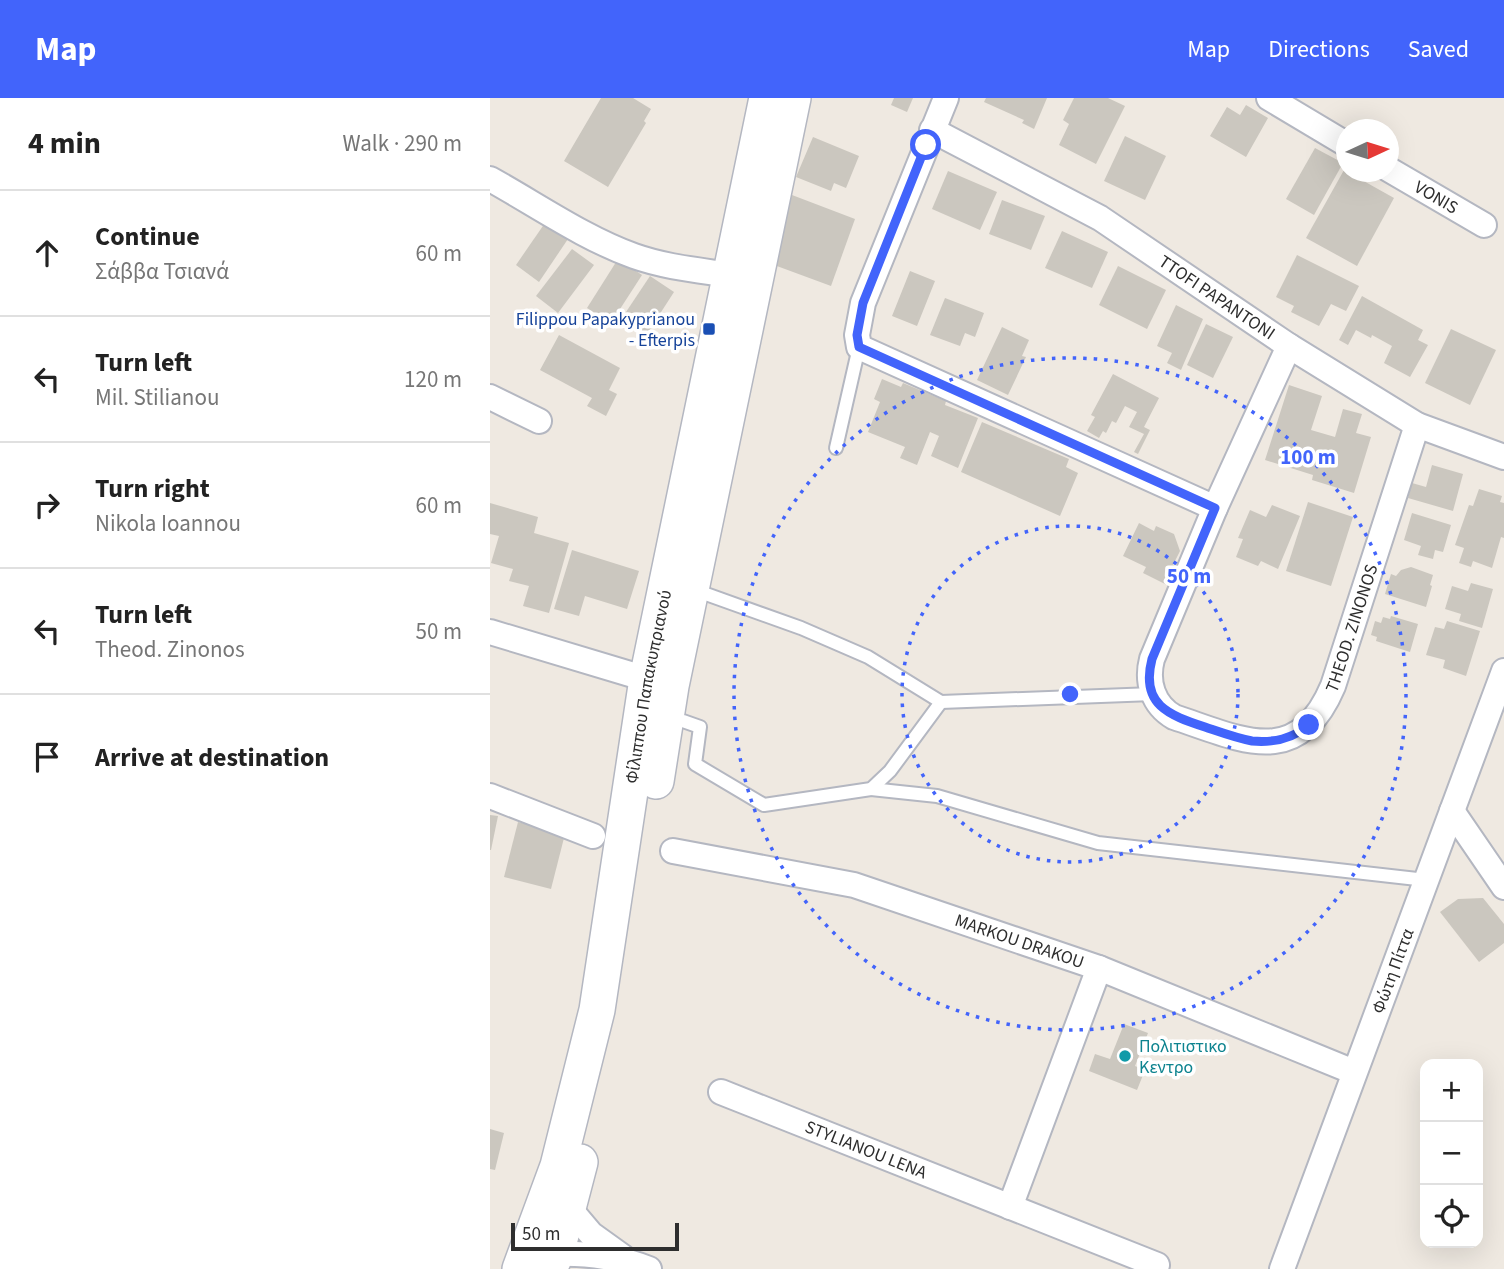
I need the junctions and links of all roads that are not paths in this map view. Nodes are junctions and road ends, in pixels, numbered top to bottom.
1 (767, 98) edge
2 (793, 98) edge
3 (946, 98) edge
4 (1269, 98) edge
5 (932, 130) junction
6 (1336, 138) edge
7 (1399, 175) edge
8 (490, 179) edge
9 (1484, 225) dead end
10 (730, 275) junction
11 (1289, 346) junction
12 (859, 347) junction
13 (490, 397) edge
14 (539, 421) dead end
15 (1417, 425) junction
16 (836, 448) dead end
17 (1504, 457) edge
18 (1215, 508) junction
19 (691, 589) junction
20 (490, 632) edge
21 (1504, 671) edge
22 (659, 682) junction
23 (1151, 687) junction
24 (942, 702) junction
25 (683, 721) dead end
26 (871, 789) junction
27 (490, 796) edge
28 (1452, 811) junction
29 (593, 836) dead end
30 (673, 851) dead end
31 (1426, 880) junction
32 (1504, 887) edge
33 (1099, 968) junction
34 (1354, 1072) junction
35 (721, 1092) dead end
36 (1010, 1207) junction
37 (569, 1208) junction
38 (552, 1261) edge
39 (639, 1265) edge
40 (1157, 1265) dead end
41 (520, 1269) edge
42 (1282, 1269) edge

1 - 10 main road, Φίλιππου Παπακυπριανού
2 - 19 main road, Φίλιππου Παπακυπριανού
3 - 5 street
4 - 6 street
5 - 11 street, TTOFI PAPANTONI
5 - 12 street
7 - 9 street, VONIS
8 - 10 street
10 - 22 main road, Φίλιππου Παπακυπριανού
11 - 15 street, TTOFI PAPANTONI
11 - 18 street
12 - 16 lane
12 - 18 street
13 - 14 street
15 - 17 street, TTOFI PAPANTONI
15 - 23 street, THEOD. ZINONOS
18 - 23 street
19 - 22 main road, Φίλιππου Παπακυπριανού
19 - 24 lane
20 - 22 street
21 - 28 street, Φώτη Πίττα
22 - 37 main road, Φίλιππου Παπακυπριανού
22 - 41 main road, Φίλιππου Παπακυπριανού
23 - 24 lane
24 - 26 lane
25 - 26 lane
26 - 31 lane
27 - 29 street
28 - 31 street, Φώτη Πίττα
28 - 32 street
30 - 33 street, MARKOU DRAKOU
31 - 34 street, Φώτη Πίττα
33 - 34 street, MARKOU DRAKOU
33 - 36 street
34 - 42 street, Φώτη Πίττα
35 - 36 street, STYLIANOU LENA
36 - 40 street, STYLIANOU LENA
37 - 38 main road, Φίλιππου Παπακυπριανού
37 - 39 street
38 - 39 street

